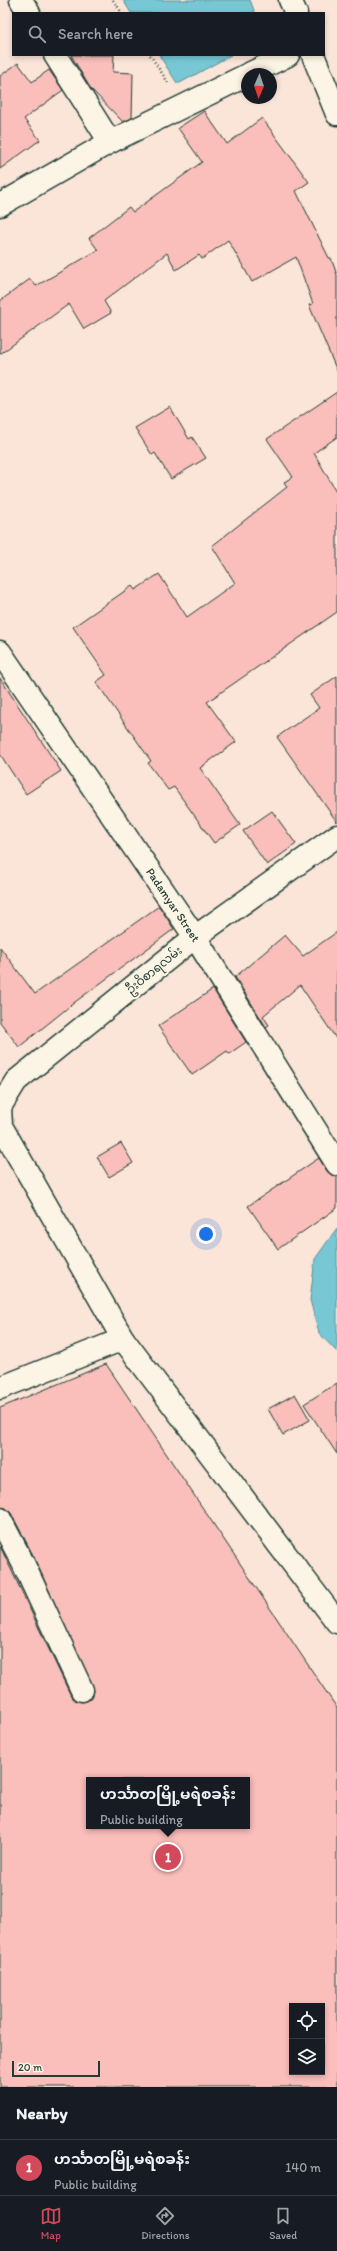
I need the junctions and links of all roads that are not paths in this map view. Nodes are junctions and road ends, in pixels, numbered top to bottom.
1 (21, 0) edge
2 (290, 0) edge
3 (28, 12) edge
4 (296, 12) edge
5 (56, 56) edge
6 (286, 56) edge
7 (313, 56) edge
8 (261, 68) edge
9 (241, 78) edge
10 (337, 114) edge
11 (110, 142) junction
12 (0, 205) edge
13 (0, 652) edge
14 (337, 836) edge
15 (195, 937) junction
16 (1, 1126) edge
17 (337, 1164) edge
18 (123, 1339) junction
19 (0, 1388) edge
20 (0, 1519) edge
21 (337, 1622) edge
22 (82, 1690) dead end

1 - 3 street
2 - 4 street
5 - 11 street
6 - 8 street
7 - 10 street
9 - 11 street
11 - 12 street
13 - 15 street, Padamyar Street
14 - 15 street, ဦးဝိစာရလမ်း
15 - 16 street, ဦးဝိစာရလမ်း
15 - 17 street, Padamyar Street
16 - 18 street
18 - 19 street
18 - 21 street
20 - 22 street

